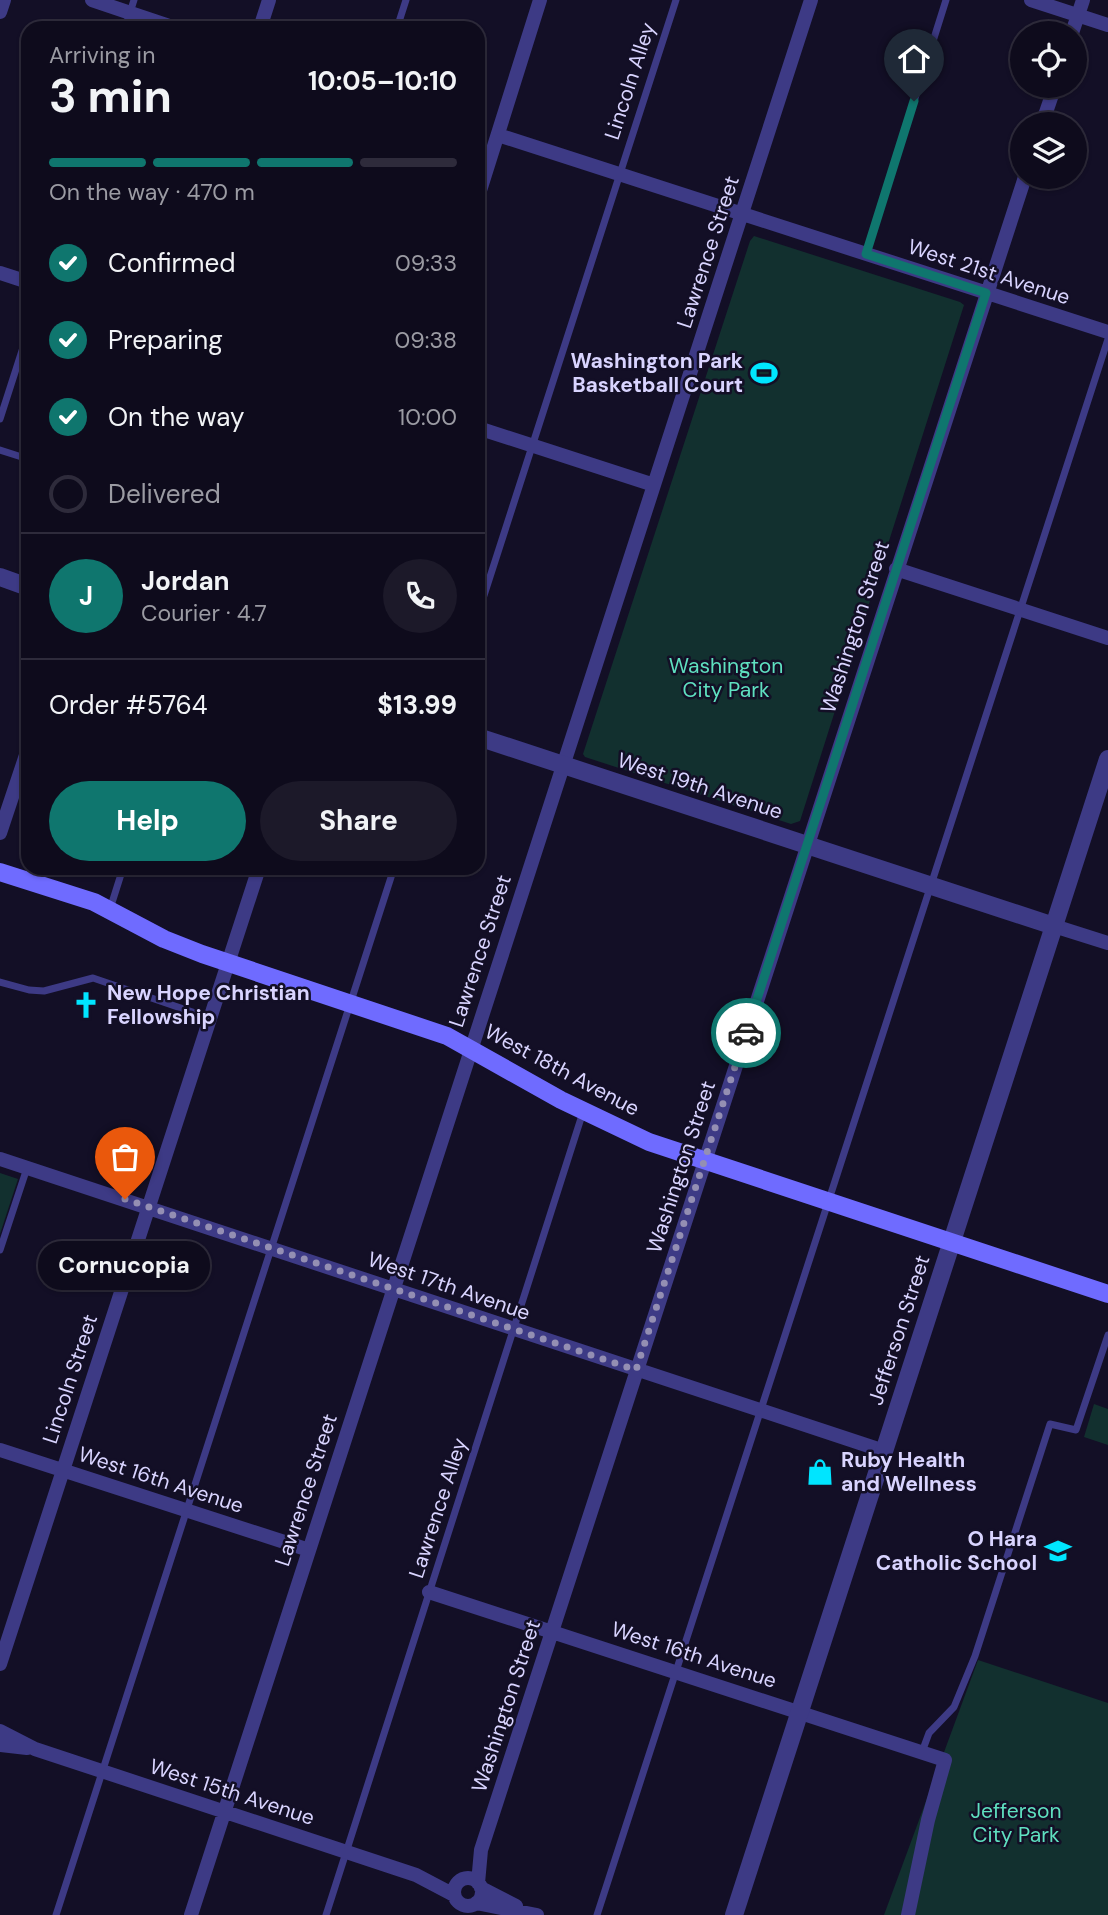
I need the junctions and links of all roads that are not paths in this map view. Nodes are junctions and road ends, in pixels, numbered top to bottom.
1 (4, 0) edge
2 (92, 0) edge
3 (269, 0) edge
4 (406, 0) edge
5 (540, 0) edge
6 (676, 0) edge
7 (811, 0) edge
8 (946, 0) edge
9 (1031, 0) edge
10 (1083, 0) edge
11 (132, 6) edge
12 (0, 12) edge
13 (1078, 15) junction
14 (161, 21) edge
15 (262, 21) edge
16 (399, 21) edge
17 (1076, 21) edge
18 (1108, 25) edge
19 (498, 135) junction
20 (618, 173) junction
21 (485, 175) edge
22 (1021, 189) edge
23 (742, 214) junction
24 (866, 254) junction
25 (0, 273) edge
26 (21, 280) edge
27 (986, 293) junction
28 (1108, 332) edge
29 (1108, 339) edge
30 (21, 354) edge
31 (0, 419) edge
32 (485, 430) edge
33 (533, 446) junction
34 (0, 450) edge
35 (21, 457) edge
36 (654, 485) junction
37 (896, 569) junction
38 (0, 578) edge
39 (21, 584) edge
40 (485, 593) edge
41 (1019, 609) junction
42 (1108, 638) edge
43 (485, 739) edge
44 (1108, 759) edge
45 (563, 765) junction
46 (21, 770) edge
47 (0, 833) edge
48 (807, 844) junction
49 (0, 872) edge
50 (121, 875) edge
51 (257, 875) edge
52 (392, 875) edge
53 (930, 885) junction
54 (110, 909) junction
55 (1054, 926) junction
56 (1108, 943) edge
57 (228, 963) junction
58 (0, 982) edge
59 (350, 1003) junction
60 (210, 1018) junction
61 (471, 1047) junction
62 (583, 1111) junction
63 (0, 1159) edge
64 (705, 1162) junction
65 (27, 1168) junction
66 (827, 1202) junction
67 (149, 1207) junction
68 (951, 1242) junction
69 (271, 1247) junction
70 (0, 1250) edge
71 (393, 1290) junction
72 (1108, 1294) edge
73 (513, 1329) junction
74 (1108, 1335) edge
75 (636, 1370) junction
76 (760, 1410) junction
77 (0, 1450) edge
78 (884, 1451) junction
79 (62, 1471) junction
80 (187, 1511) junction
81 (309, 1550) junction
82 (429, 1592) junction
83 (552, 1632) junction
84 (0, 1664) edge
85 (675, 1671) junction
86 (801, 1713) junction
87 (0, 1731) edge
88 (0, 1745) edge
89 (35, 1749) junction
90 (922, 1752) junction
91 (101, 1771) junction
92 (224, 1811) junction
93 (481, 1850) junction
94 (346, 1852) junction
95 (480, 1885) junction
96 (458, 1889) junction
97 (471, 1908) edge
98 (532, 1913) edge
99 (56, 1915) edge
100 (191, 1915) edge
101 (326, 1915) edge
102 (454, 1915) edge
103 (597, 1915) edge
104 (734, 1915) edge
105 (908, 1915) edge

1 - 12 street
2 - 11 street
3 - 15 street
4 - 16 lane
5 - 19 street
6 - 20 lane, Lincoln Alley
7 - 23 street, Lawrence Street
8 - 24 lane
9 - 13 street
10 - 13 street
11 - 14 street
13 - 17 street
13 - 18 street
19 - 20 street, West 21st Avenue
19 - 21 street
20 - 23 street, West 21st Avenue
20 - 33 lane, Lincoln Alley
22 - 27 street, Washington Street
23 - 24 street, West 21st Avenue
23 - 36 street, Lawrence Street
24 - 27 street, West 21st Avenue
25 - 26 street
27 - 28 street, West 21st Avenue
27 - 37 street, Washington Street
29 - 41 lane
30 - 31 lane
32 - 33 street
33 - 36 street
33 - 40 lane, Lincoln Alley
34 - 35 lane
36 - 45 street, Lawrence Street
37 - 41 street
37 - 48 street, Washington Street
38 - 39 street
41 - 42 street
41 - 53 lane
43 - 45 street, West 19th Avenue
44 - 55 street, Jefferson Street
45 - 48 street, West 19th Avenue
45 - 61 street, Lawrence Street
46 - 47 street
48 - 53 street, West 19th Avenue
48 - 64 street, Washington Street
49 - 54 main road, West 18th Avenue
50 - 54 lane
51 - 57 street, Lincoln Street
52 - 59 lane
53 - 55 street, West 19th Avenue
53 - 66 lane
54 - 57 main road, West 18th Avenue
55 - 56 street, West 19th Avenue
55 - 68 street, Jefferson Street
57 - 59 main road, West 18th Avenue
57 - 60 street, Lincoln Street
58 - 60 lane
59 - 61 main road, West 18th Avenue
59 - 69 lane
60 - 67 street, Lincoln Street
61 - 62 main road, West 18th Avenue
61 - 71 street, Lawrence Street
62 - 64 main road, West 18th Avenue
62 - 73 lane, Lawrence Alley
63 - 65 street, West 17th Avenue
64 - 66 main road, West 18th Avenue
64 - 75 street, Washington Street
65 - 67 street, West 17th Avenue
65 - 70 lane
66 - 68 main road, West 18th Avenue
66 - 76 lane
67 - 69 street, West 17th Avenue
67 - 79 street, Lincoln Street
68 - 72 main road, West 18th Avenue
68 - 78 street, Jefferson Street
69 - 71 street, West 17th Avenue
69 - 80 lane
71 - 73 street, West 17th Avenue
71 - 81 street, Lawrence Street
73 - 75 street, West 17th Avenue
73 - 82 lane, Lawrence Alley
74 - 90 lane
75 - 76 street, West 17th Avenue
75 - 83 street, Washington Street
76 - 78 street, West 17th Avenue
76 - 85 lane
77 - 79 street, West 16th Avenue
78 - 86 street, Jefferson Street
79 - 80 street, West 16th Avenue
79 - 84 street, Lincoln Street
80 - 81 street, West 16th Avenue
80 - 91 lane
81 - 92 street, Lawrence Street
82 - 83 street, West 16th Avenue
82 - 94 lane, Lawrence Alley
83 - 85 street, West 16th Avenue
83 - 93 street, Washington Street
85 - 86 street, West 16th Avenue
85 - 103 lane
86 - 90 street, West 16th Avenue
86 - 104 street, Jefferson Street
87 - 89 street, West 15th Avenue
88 - 89 street, West 15th Avenue
89 - 91 street, West 15th Avenue
90 - 105 street, West 16th Avenue
91 - 92 street, West 15th Avenue
91 - 99 lane
92 - 94 street, West 15th Avenue
92 - 100 street, Lawrence Street
93 - 95 street, Washington Street
93 - 96 street, Washington Street
94 - 96 street, West 15th Avenue
94 - 101 lane, Lawrence Alley
95 - 96 street
95 - 97 street
95 - 98 street
96 - 97 street
96 - 102 street, Washington Street
97 - 98 street

